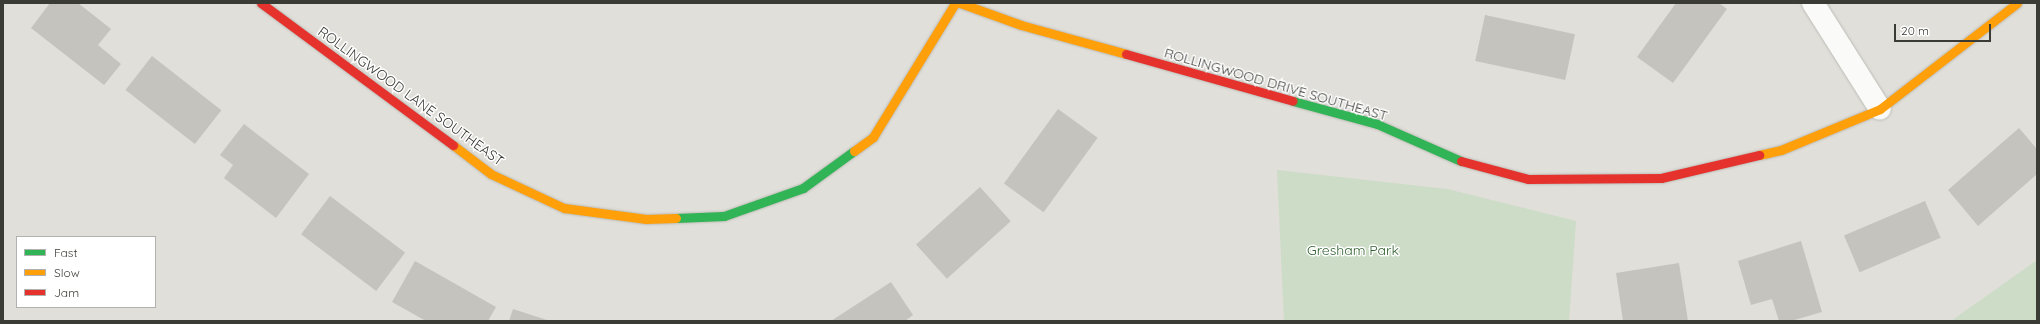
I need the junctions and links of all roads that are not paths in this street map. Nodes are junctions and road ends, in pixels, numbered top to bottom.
1 (261, 3) edge
2 (955, 3) edge
3 (960, 3) edge
4 (1813, 3) edge
5 (2017, 3) edge
6 (1880, 109) junction

1 - 2 street, ROLLINGWOOD LANE SOUTHEAST
3 - 6 street, ROLLINGWOOD DRIVE SOUTHEAST
4 - 6 street
5 - 6 street, ROLLINGWOOD DRIVE SOUTHEAST

